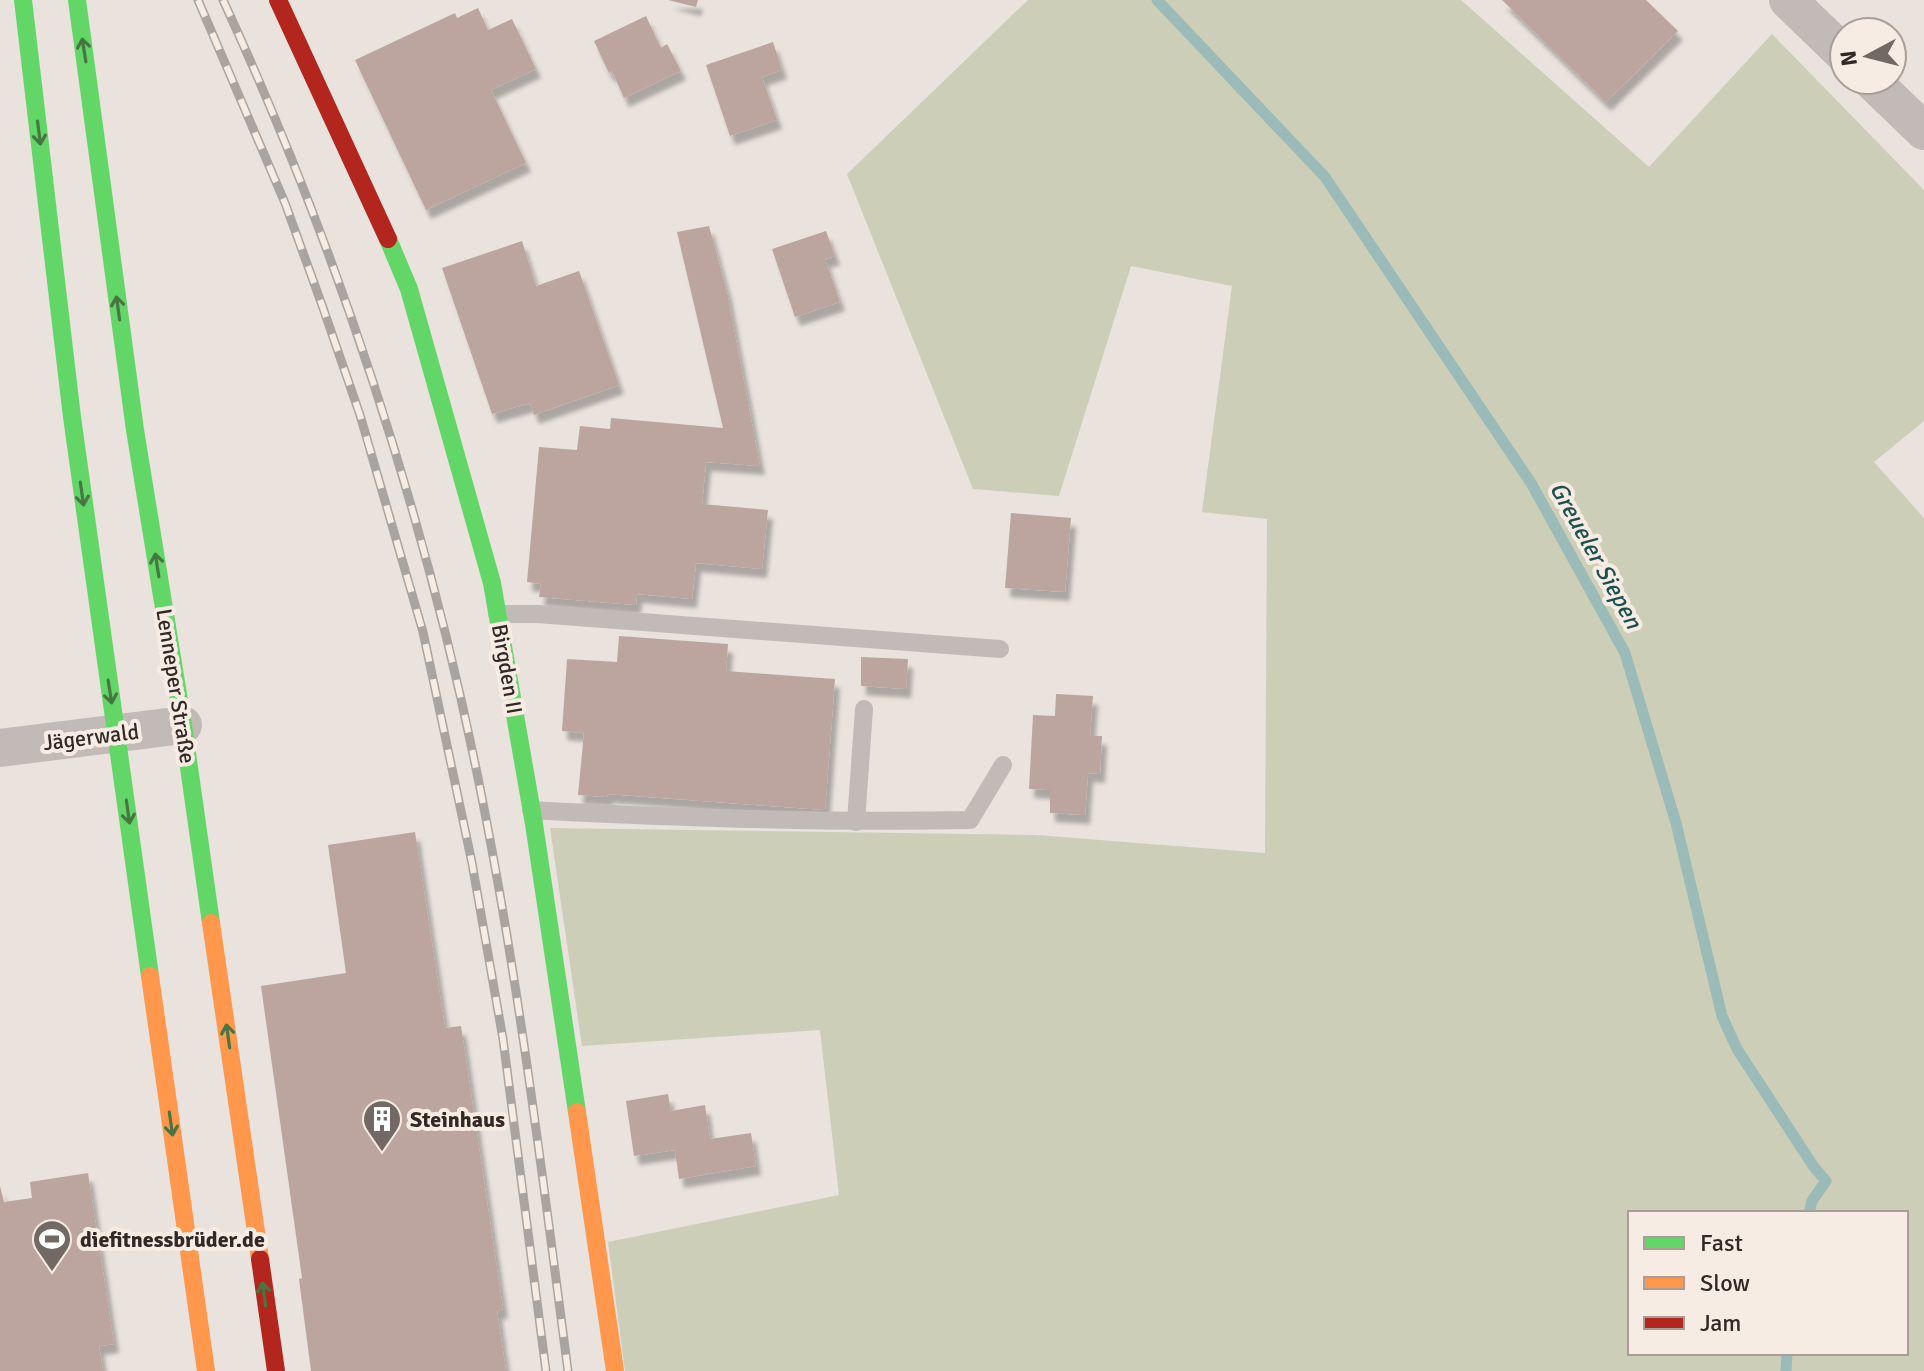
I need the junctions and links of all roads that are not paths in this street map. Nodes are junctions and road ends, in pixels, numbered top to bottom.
1 (23, 0) edge
2 (77, 0) edge
3 (278, 0) edge
4 (1788, 0) edge
5 (1828, 39) edge
6 (1888, 96) edge
7 (1924, 131) edge
8 (497, 614) junction
9 (1000, 649) dead end
10 (864, 709) dead end
11 (183, 725) junction
12 (117, 734) junction
13 (0, 748) edge
14 (1003, 765) dead end
15 (531, 810) junction
16 (856, 822) junction
17 (206, 1371) edge
18 (276, 1371) edge
19 (615, 1371) edge

1 -> 12 main road
11 -> 2 main road, Lenneper Straße
3 - 8 main road, Birgden II
4 - 5 street
6 - 7 street
8 - 9 lane
8 - 15 main road, Birgden II
10 - 16 lane
11 - 12 street, Jägerwald
18 -> 11 main road, Lenneper Straße
12 - 13 street, Jägerwald
12 -> 17 main road
14 - 16 lane
15 - 16 lane
15 - 19 main road, Birgden II

